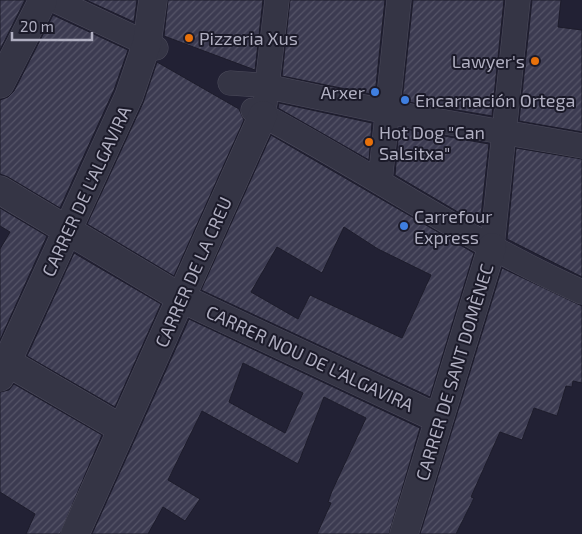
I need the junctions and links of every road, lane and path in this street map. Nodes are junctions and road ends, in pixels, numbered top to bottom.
1 (43, 0) edge
2 (54, 0) edge
3 (153, 0) edge
4 (277, 0) edge
5 (400, 0) edge
6 (518, 0) edge
7 (152, 45) junction
8 (230, 83) dead end
9 (0, 84) edge
10 (263, 86) junction
11 (258, 112) junction
12 (388, 112) junction
13 (504, 134) junction
14 (582, 146) edge
15 (380, 182) junction
16 (0, 190) edge
17 (68, 231) junction
18 (492, 247) junction
19 (582, 292) edge
20 (181, 298) junction
21 (3, 370) edge
22 (439, 419) junction
23 (122, 429) junction
24 (75, 534) edge
25 (404, 534) edge

1 - 9 street
2 - 7 street
3 - 7 street, CARRER DE L'ALGAVIRA
4 - 10 street, CARRER DE LA CREU
5 - 12 street
6 - 13 street, CARRER DE SANT DOMÈNEC
7 - 17 street, CARRER DE L'ALGAVIRA
8 - 10 street
10 - 11 street, CARRER DE LA CREU
10 - 12 street
11 - 15 street
11 - 20 street, CARRER DE LA CREU
12 - 13 street
12 - 15 street
13 - 14 street
13 - 18 street, CARRER DE SANT DOMÈNEC
15 - 18 street
16 - 17 street, CARRER NOU DE L'ALGAVIRA
17 - 20 street, CARRER NOU DE L'ALGAVIRA
17 - 21 street, CARRER DE L'ALGAVIRA
18 - 19 street
18 - 22 street, CARRER DE SANT DOMÈNEC
20 - 22 street, CARRER NOU DE L'ALGAVIRA
20 - 23 street, CARRER DE LA CREU
21 - 23 street
22 - 25 street, CARRER DE SANT DOMÈNEC
23 - 24 street, CARRER DE LA CREU

